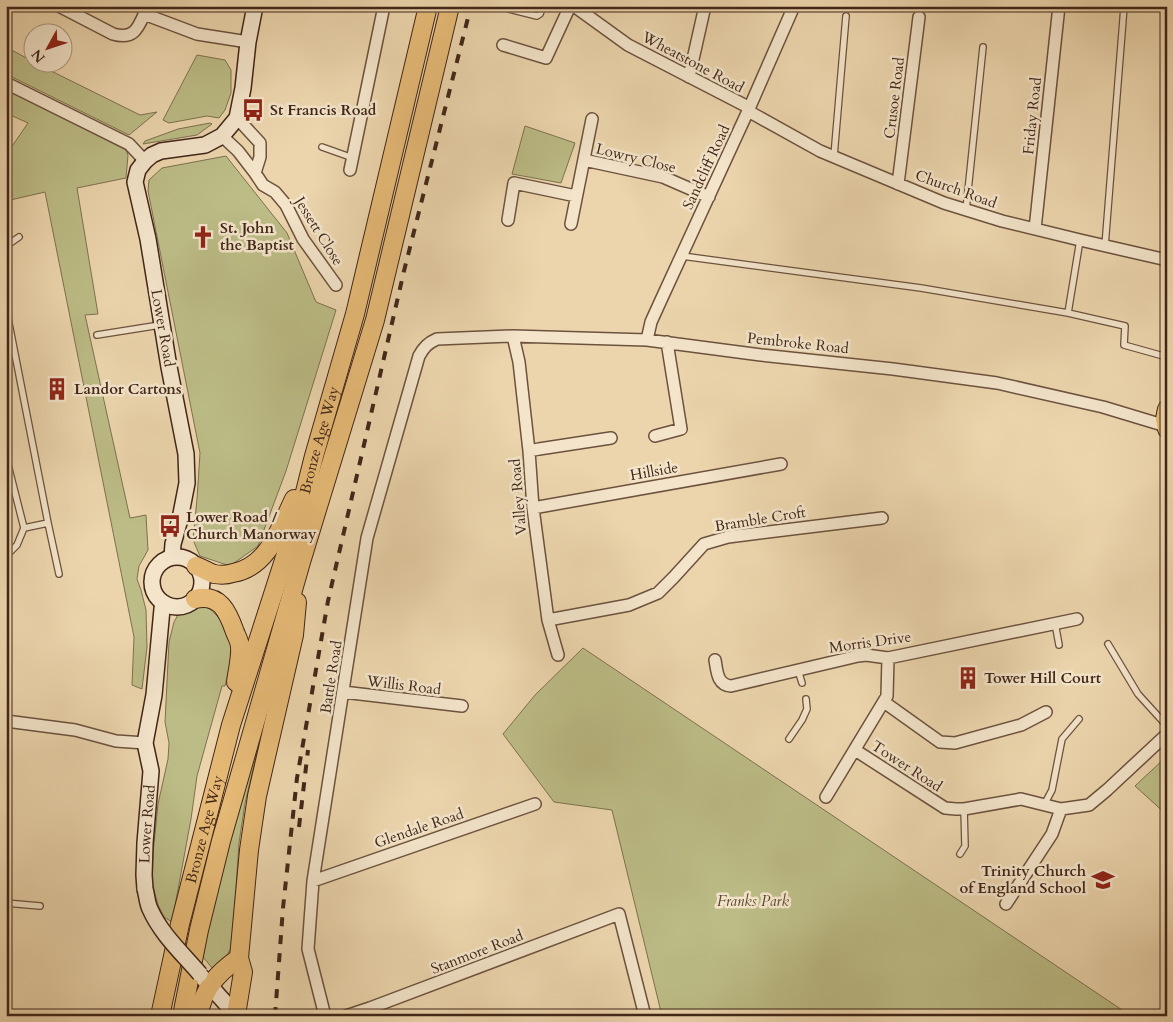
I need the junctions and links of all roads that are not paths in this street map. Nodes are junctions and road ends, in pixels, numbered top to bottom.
1 (59, 6) edge
2 (255, 6) edge
3 (384, 6) edge
4 (428, 6) edge
5 (450, 6) edge
6 (543, 6) edge
7 (570, 6) edge
8 (574, 6) edge
9 (705, 6) edge
10 (794, 6) edge
11 (1059, 6) edge
12 (1124, 7) edge
13 (509, 9) dead end
14 (146, 10) edge
15 (846, 16) dead end
16 (919, 17) dead end
17 (248, 42) junction
18 (503, 45) dead end
19 (982, 47) dead end
20 (689, 77) junction
21 (6, 83) edge
22 (749, 110) junction
23 (237, 118) junction
24 (592, 119) dead end
25 (222, 136) junction
26 (322, 147) dead end
27 (834, 156) junction
28 (353, 158) junction
29 (584, 160) junction
30 (145, 161) junction
31 (350, 170) dead end
32 (256, 173) junction
33 (898, 184) junction
34 (576, 196) junction
35 (708, 197) junction
36 (966, 210) junction
37 (508, 220) dead end
38 (571, 224) dead end
39 (1035, 229) junction
40 (18, 236) dead end
41 (1080, 240) junction
42 (6, 246) edge
43 (1105, 246) junction
44 (682, 256) junction
45 (1167, 260) edge
46 (336, 284) dead end
47 (6, 308) edge
48 (1068, 313) junction
49 (162, 324) junction
50 (96, 335) dead end
51 (513, 336) junction
52 (647, 340) junction
53 (667, 342) junction
54 (424, 347) joint
55 (1167, 357) edge
56 (1166, 421) edge
57 (655, 436) dead end
58 (611, 438) dead end
59 (529, 452) junction
60 (6, 456) edge
61 (314, 456) junction
62 (781, 464) dead end
63 (533, 508) junction
64 (882, 518) dead end
65 (48, 523) junction
66 (24, 528) junction
67 (6, 556) edge
68 (172, 557) junction
69 (301, 562) junction
70 (196, 566) junction
71 (59, 574) dead end
72 (195, 599) junction
73 (164, 602) junction
74 (1076, 619) dead end
75 (548, 620) junction
76 (1055, 623) junction
77 (1108, 644) dead end
78 (1058, 645) dead end
79 (558, 655) dead end
80 (888, 658) junction
81 (715, 660) dead end
82 (798, 670) junction
83 (802, 683) dead end
84 (343, 692) junction
85 (806, 700) dead end
86 (884, 702) junction
87 (462, 706) dead end
88 (1046, 712) dead end
89 (1079, 720) dead end
90 (6, 721) edge
91 (231, 725) junction
92 (1167, 726) edge
93 (1167, 734) edge
94 (789, 739) dead end
95 (145, 744) junction
96 (855, 750) junction
97 (826, 797) dead end
98 (535, 804) dead end
99 (1044, 805) junction
100 (1061, 808) junction
101 (964, 809) junction
102 (960, 854) dead end
103 (314, 880) junction
104 (6, 903) edge
105 (1006, 904) dead end
106 (40, 906) dead end
107 (239, 958) junction
108 (204, 980) junction
109 (237, 1015) edge
110 (160, 1016) edge
111 (182, 1016) edge
112 (198, 1016) edge
113 (325, 1016) edge
114 (346, 1016) edge
115 (645, 1016) edge

1 - 14 street
2 - 17 street
3 - 28 street
4 - 61 main road, Bronze Age Way
5 - 69 main road, Bronze Age Way
6 - 13 lane
7 - 18 street
8 - 20 street, Wheatstone Road
9 - 20 street
10 - 22 street, Sandcliff Road
11 - 39 street, Friday Road
12 - 43 lane
14 - 17 street
15 - 27 lane
16 - 33 street, Crusoe Road
17 - 23 street
19 - 36 lane
20 - 22 street, Wheatstone Road
21 - 30 street
22 - 27 street, Church Road
22 - 35 street, Sandcliff Road
23 - 25 street
23 - 32 street
24 - 29 street
25 - 30 street
25 - 32 street, Jessett Close
26 - 28 lane
27 - 33 street, Church Road
28 - 31 street
29 - 34 street
29 - 35 street, Lowry Close
30 - 49 street, Lower Road
32 - 46 street, Jessett Close
33 - 36 street, Church Road
34 - 37 street
34 - 38 street
35 - 44 street, Sandcliff Road
36 - 39 street, Church Road
39 - 41 street, Church Road
40 - 42 lane
41 - 43 street, Church Road
41 - 48 lane
43 - 45 street, Church Road
44 - 48 lane
44 - 52 street, Sandcliff Road
47 - 65 lane
48 - 55 lane
49 - 50 lane
49 - 68 street, Lower Road
51 - 52 street, Pembroke Road
51 - 54 street, Pembroke Road
51 - 59 street, Valley Road
52 - 53 street, Pembroke Road
53 - 56 street, Pembroke Road
53 - 57 street
54 - 84 street, Battle Road
58 - 59 street
59 - 63 street, Valley Road
60 - 66 lane
61 - 70 main road
61 - 91 main road, Bronze Age Way
62 - 63 street, Hillside
63 - 75 street, Valley Road
64 - 75 street, Bramble Croft
65 - 66 lane
65 - 71 lane
66 - 67 lane
68 - 70 street
68 - 73 street
69 - 107 main road
69 - 111 main road, Bronze Age Way
70 - 72 street
72 - 73 street
72 - 91 main road
73 - 95 street, Lower Road
74 - 76 street, Morris Drive
75 - 79 street, Valley Road
76 - 78 lane
76 - 80 street, Morris Drive
77 - 92 lane
80 - 82 street, Morris Drive
80 - 86 street, Tower Road
81 - 82 street, Morris Drive
82 - 83 lane
84 - 87 street, Willis Road
84 - 103 street, Battle Road
85 - 94 lane
86 - 88 street
86 - 96 street, Tower Road
89 - 99 lane
90 - 95 street
91 - 110 main road, Bronze Age Way
93 - 100 street, Tower Road
95 - 108 street, Lower Road, bridge
96 - 97 street, Tower Road
96 - 101 street, Tower Road
98 - 103 street, Glendale Road
99 - 100 street, Tower Road
99 - 101 street, Tower Road
100 - 105 street
101 - 102 lane
103 - 113 street, Battle Road
104 - 106 lane
107 - 108 main road
107 - 109 main road
108 - 109 street, Lower Road
108 - 112 main road
114 - 115 street, Stanmore Road

